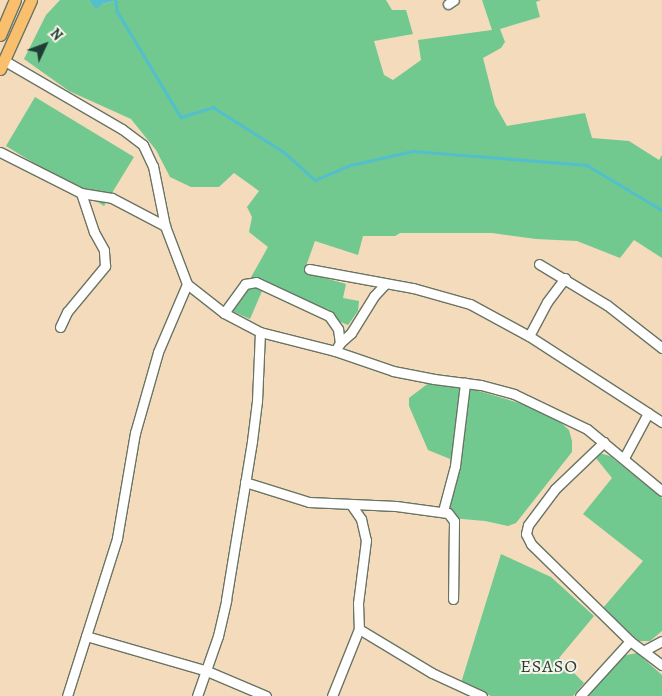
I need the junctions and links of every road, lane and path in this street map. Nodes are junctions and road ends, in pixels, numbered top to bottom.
1 (15, 0) edge
2 (31, 0) edge
3 (0, 35) edge
4 (2, 65) edge
5 (0, 152) edge
6 (81, 193) junction
7 (165, 226) junction
8 (539, 264) dead end
9 (309, 269) dead end
10 (565, 278) junction
11 (187, 284) junction
12 (385, 284) junction
13 (224, 313) junction
14 (60, 326) dead end
15 (260, 332) junction
16 (529, 336) junction
17 (340, 343) junction
18 (662, 348) edge
19 (335, 352) junction
20 (465, 383) junction
21 (648, 413) junction
22 (662, 422) edge
23 (604, 442) junction
24 (624, 458) junction
25 (245, 482) junction
26 (662, 491) edge
27 (352, 506) junction
28 (443, 512) junction
29 (453, 599) dead end
30 (359, 629) junction
31 (86, 636) junction
32 (630, 641) junction
33 (662, 641) edge
34 (645, 650) junction
35 (662, 665) edge
36 (207, 671) junction
37 (68, 696) edge
38 (197, 696) edge
39 (266, 696) edge
40 (332, 696) edge
41 (482, 696) edge
42 (580, 696) edge

1 - 3 main road
2 - 4 main road
4 - 7 street
5 - 6 street
6 - 7 street
6 - 14 street
7 - 11 street
8 - 10 street
9 - 12 street
10 - 16 street
10 - 18 street
11 - 13 street
11 - 31 street
12 - 16 street
12 - 17 street
13 - 15 street
13 - 17 street
15 - 19 street
15 - 25 street
16 - 21 street
17 - 19 street
19 - 20 street
20 - 23 street
20 - 28 street
21 - 22 street
21 - 24 street
23 - 24 street
23 - 32 street
24 - 26 street
25 - 27 street
25 - 36 street
27 - 28 street
27 - 30 street
28 - 29 street
30 - 40 street
30 - 41 street
31 - 36 street
31 - 37 street
32 - 34 street
32 - 42 street
33 - 34 street
34 - 35 street
36 - 38 street
36 - 39 street

